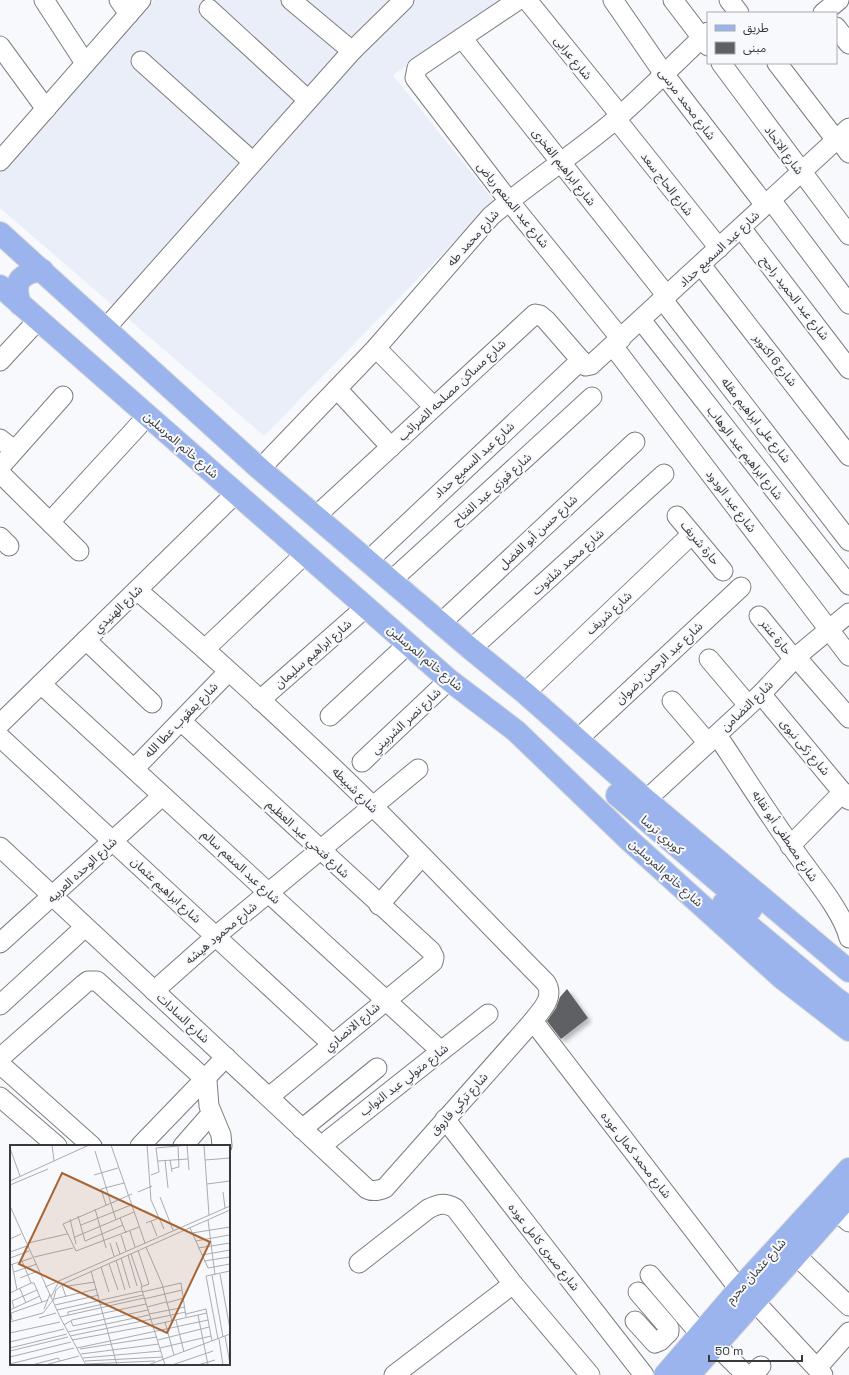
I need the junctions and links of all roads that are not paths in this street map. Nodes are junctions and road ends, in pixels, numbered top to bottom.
1 (44, 0) edge
2 (141, 0) edge
3 (404, 0) edge
4 (518, 0) edge
5 (526, 0) edge
6 (612, 0) edge
7 (673, 0) edge
8 (839, 0) edge
9 (295, 1) edge
10 (124, 7) edge
11 (209, 9) dead end
12 (822, 9) edge
13 (837, 28) edge
14 (462, 38) junction
15 (706, 39) edge
16 (849, 44) edge
17 (0, 46) edge
18 (352, 51) junction
19 (141, 61) dead end
20 (85, 63) junction
21 (722, 64) edge
22 (779, 64) edge
23 (664, 74) junction
24 (308, 100) junction
25 (46, 109) junction
26 (618, 117) junction
27 (843, 140) edge
28 (0, 161) edge
29 (253, 162) junction
30 (561, 164) junction
31 (801, 173) junction
32 (509, 201) junction
33 (768, 203) junction
34 (741, 228) junction
35 (0, 233) edge
36 (849, 235) edge
37 (719, 248) junction
38 (701, 265) junction
39 (42, 270) junction
40 (0, 286) edge
41 (665, 298) junction
42 (20, 304) junction
43 (849, 304) edge
44 (38, 320) junction
45 (641, 320) junction
46 (106, 328) junction
47 (617, 342) junction
48 (376, 348) junction
49 (0, 361) edge
50 (583, 363) junction
51 (849, 369) edge
52 (337, 389) junction
53 (63, 396) dead end
54 (592, 397) dead end
55 (434, 407) junction
56 (139, 425) dead end
57 (634, 442) dead end
58 (7, 444) edge
59 (391, 447) junction
60 (849, 456) edge
61 (0, 467) edge
62 (260, 469) junction
63 (0, 473) edge
64 (664, 474) dead end
65 (236, 493) junction
66 (316, 516) junction
67 (676, 516) dead end
68 (50, 522) junction
69 (692, 534) junction
70 (849, 541) edge
71 (79, 550) dead end
72 (305, 554) junction
73 (368, 561) junction
74 (723, 571) dead end
75 (391, 581) junction
76 (849, 585) edge
77 (741, 587) dead end
78 (137, 590) junction
79 (366, 608) junction
80 (849, 613) edge
81 (758, 616) dead end
82 (441, 623) junction
83 (828, 630) junction
84 (86, 640) junction
85 (408, 644) junction
86 (205, 648) junction
87 (471, 649) junction
88 (849, 656) edge
89 (795, 658) junction
90 (709, 659) dead end
91 (493, 666) junction
92 (228, 672) junction
93 (449, 680) junction
94 (41, 684) junction
95 (526, 692) junction
96 (260, 700) junction
97 (754, 700) junction
98 (672, 701) dead end
99 (152, 703) dead end
100 (330, 716) dead end
101 (849, 718) edge
102 (181, 721) junction
103 (0, 724) edge
104 (516, 731) junction
105 (0, 736) edge
106 (578, 739) junction
107 (712, 739) junction
108 (362, 762) dead end
109 (134, 769) junction
110 (418, 769) dead end
111 (162, 796) junction
112 (846, 796) edge
113 (646, 800) junction
114 (372, 807) junction
115 (113, 841) junction
116 (790, 846) junction
117 (0, 847) edge
118 (320, 850) junction
119 (421, 857) junction
120 (268, 893) junction
121 (53, 897) junction
122 (379, 905) junction
123 (85, 927) junction
124 (216, 936) junction
125 (849, 938) edge
126 (0, 943) edge
127 (434, 957) joint
128 (849, 972) edge
129 (154, 991) junction
130 (385, 1000) junction
131 (0, 1005) edge
132 (544, 1005) joint
133 (849, 1008) edge
134 (488, 1014) dead end
135 (532, 1021) junction
136 (849, 1030) edge
137 (332, 1044) junction
138 (441, 1051) junction
139 (226, 1057) junction
140 (0, 1058) edge
141 (0, 1064) edge
142 (377, 1068) dead end
143 (205, 1079) junction
144 (0, 1097) edge
145 (269, 1097) junction
146 (211, 1114) junction
147 (445, 1119) junction
148 (302, 1129) junction
149 (56, 1145) edge
150 (91, 1145) edge
151 (141, 1145) edge
152 (184, 1145) edge
153 (222, 1145) edge
154 (321, 1146) junction
155 (849, 1169) edge
156 (367, 1189) joint
157 (845, 1210) edge
158 (790, 1249) junction
159 (359, 1263) dead end
160 (650, 1275) dead end
161 (512, 1284) junction
162 (638, 1292) dead end
163 (747, 1296) junction
164 (670, 1298) junction
165 (849, 1306) edge
166 (654, 1312) junction
167 (635, 1321) dead end
168 (849, 1332) edge
169 (708, 1339) junction
170 (753, 1372) edge
171 (820, 1372) edge
172 (394, 1375) edge
173 (590, 1375) edge
174 (644, 1375) edge
175 (665, 1375) edge
176 (689, 1375) edge

1 - 20 street
2 - 10 street
3 - 18 street
4 - 14 street
5 - 26 street, شارع عرابى
6 - 23 street, شارع محمد مرسى
7 - 15 street
8 - 12 street
9 - 18 street
10 - 20 street
11 - 24 street
13 - 16 street
14 - 30 street, شارع ابراهيم الفخرى
14 - 32 street, شارع عبد المنعم رياض
15 - 23 street, شارع محمد طه
17 - 25 street
18 - 24 street
19 - 29 street
20 - 25 street
21 - 31 street, شارع الاتحاد
22 - 27 street
23 - 26 street, شارع محمد طه
23 - 33 street, شارع محمد مرسى
24 - 29 street
25 - 28 street
26 - 30 street, شارع محمد طه
26 - 37 street, شارع الحاج سعد
27 - 31 street, شارع عبد السميع حداد
29 - 46 street
30 - 32 street, شارع محمد طه
30 - 41 street, شارع ابراهيم الفخرى
31 - 33 street, شارع عبد السميع حداد
31 - 36 street, شارع الاتحاد
32 - 47 street, شارع عبد المنعم رياض
32 - 48 street, شارع محمد طه
33 - 34 street, شارع عبد السميع حداد
33 - 43 street, شارع محمد مرسى
34 - 37 street, شارع عبد السميع حداد
34 - 51 street, شارع عبد الحميد راجح
35 - 39 main road
37 - 38 street, شارع عبد السميع حداد
38 - 41 street, شارع عبد السميع حداد
38 - 60 street, شارع 6 اكتوبر
39 - 42 main road
39 - 46 main road
40 - 42 main road, شارع خاتم المرسلين
41 - 45 street, شارع عبد السميع حداد
41 - 70 street, شارع على ابراهيم مقله
42 - 44 main road, شارع خاتم المرسلين
44 - 49 street
44 - 65 main road, شارع خاتم المرسلين
45 - 47 street, شارع عبد السميع حداد
45 - 76 street, شارع ابراهيم عبد الوهاب
46 - 62 main road
47 - 50 street, شارع عبد السميع حداد
47 - 83 street, شارع عبد الودود
48 - 52 street, شارع محمد طه
48 - 55 street
50 - 55 street, شارع مساكن مصلحه الضرائب
50 - 73 street, شارع عبد السميع حداد
52 - 59 street
52 - 62 street, شارع محمد طه
53 - 58 street
54 - 75 street, شارع فوزي عبد الفتاح
55 - 59 street, شارع مساكن مصلحه الضرائب
56 - 68 street
57 - 82 street, شارع حسن أبو الفضل
58 - 61 street
59 - 66 street, شارع مساكن مصلحه الضرائب
62 - 66 main road
63 - 68 street
64 - 87 street, شارع محمد شلتوت
65 - 72 main road, شارع خاتم المرسلين
65 - 78 street, شارع الهنيدي
66 - 73 main road
67 - 69 street, حارة شريف
68 - 71 street
69 - 74 street, حارة شريف
69 - 95 street, شارع شريف
72 - 79 main road, شارع خاتم المرسلين
72 - 86 street
73 - 75 main road
75 - 82 main road
77 - 106 street, شارع عبد الرحمن رضوان
78 - 84 street, شارع الهنيدي
78 - 86 street, شارع شبيطه
79 - 85 main road, شارع خاتم المرسلين
79 - 96 street, شارع ابراهيم سليمان
80 - 83 street, شارع التضامن
81 - 89 street, حارة عنتر
82 - 87 main road
83 - 88 street, شارع عبد الودود
83 - 89 street, شارع التضامن
84 - 94 street, شارع الهنيدي
84 - 99 street
85 - 93 main road, شارع خاتم المرسلين
85 - 100 street
86 - 92 street, شارع شبيطه
87 - 91 main road
89 - 97 street, شارع التضامن
89 - 101 street, حارة عنتر
90 - 97 street, شارع زكى نبوى
91 - 95 main road
91 - 128 main road, كوبري ترسا
92 - 96 street, شارع شبيطه
92 - 102 street, شارع يعقوب عطا الله
93 - 104 main road, شارع خاتم المرسلين
93 - 108 street, شارع نصر الشربيني
94 - 103 street, شارع الهنيدي
94 - 109 street, شارع عبد المنعم سالم
95 - 106 main road
96 - 114 street, شارع شبيطه
97 - 107 street, شارع التضامن
97 - 112 street, شارع زكى نبوى
98 - 107 street, شارع مصطفى أبو نقابه
102 - 109 street, شارع يعقوب عطا الله
102 - 118 street, شارع فتحي عبد العظيم
104 - 133 main road, كوبري ترسا
104 - 136 main road, شارع خاتم المرسلين
105 - 115 street, شارع ابراهيم عثمان
106 - 113 main road
107 - 113 street, شارع التضامن
107 - 116 street, شارع مصطفى أبو نقابه
109 - 111 street, شارع عبد المنعم سالم
110 - 114 street, شارع محمود هيشه
111 - 115 street, شارع الوحده العربيه
111 - 120 street, شارع عبد المنعم سالم
112 - 116 street
113 - 128 main road
114 - 118 street, شارع محمود هيشه
114 - 119 street, شارع شبيطه
115 - 121 street, شارع الوحده العربيه
115 - 124 street, شارع ابراهيم عثمان
116 - 125 street, شارع مصطفى أبو نقابه
117 - 121 street, شارع السادات
118 - 120 street, شارع محمود هيشه
118 - 122 street, شارع فتحي عبد العظيم
119 - 122 street
119 - 132 street, شارع شبيطه
120 - 124 street, شارع محمود هيشه
120 - 130 street, شارع عبد المنعم سالم
121 - 123 street, شارع السادات
121 - 126 street, شارع الوحده العربيه
122 - 127 street, شارع فتحي عبد العظيم
123 - 129 street, شارع السادات
123 - 131 street
124 - 129 street, شارع محمود هيشه
124 - 137 street, شارع ابراهيم عثمان
127 - 130 street, شارع الانصاري
129 - 139 street, شارع السادات
130 - 137 street, شارع الانصاري
130 - 138 street, شارع عبد المنعم سالم
132 - 135 street, شارع تركي فاروق
134 - 138 street, شارع متولي عبد التواب
135 - 147 street, شارع تركي فاروق
135 - 163 street, شارع محمد كمال عوده
137 - 145 street, شارع الانصاري
138 - 154 street, شارع متولي عبد التواب
139 - 143 street
139 - 145 street, شارع السادات
140 - 143 street
141 - 150 street
142 - 148 street
143 - 146 street
143 - 151 street
144 - 149 street
145 - 148 street, شارع السادات
146 - 152 street
146 - 153 street
147 - 156 street, شارع تركي فاروق
147 - 174 street, شارع صبرى كامل عوده
148 - 154 street, شارع السادات
154 - 156 street, شارع السادات
155 - 158 main road, شارع عثمان محرم
157 - 158 main road, شارع عثمان محرم
158 - 163 main road, شارع عثمان محرم
158 - 165 street
159 - 161 street
160 - 164 street
161 - 172 street
161 - 173 street
162 - 166 street
163 - 169 main road, شارع عثمان محرم
163 - 171 street, شارع محمد كمال عوده
164 - 166 street
164 - 169 street
166 - 167 street
168 - 171 street
169 - 170 street
169 - 175 main road, شارع عثمان محرم
169 - 176 main road, شارع عثمان محرم

